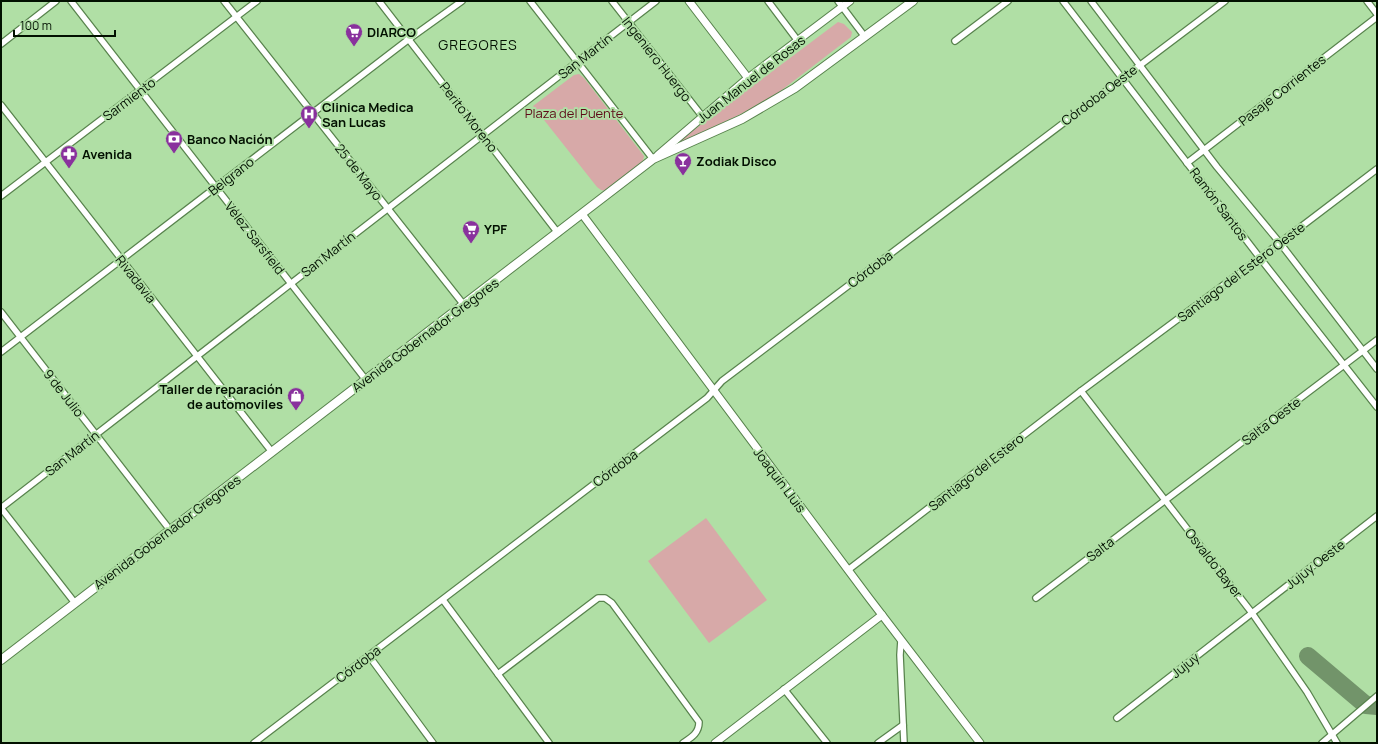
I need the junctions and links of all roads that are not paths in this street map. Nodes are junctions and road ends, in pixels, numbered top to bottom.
1 (56, 1) edge
2 (71, 1) edge
3 (224, 1) edge
4 (257, 1) edge
5 (379, 1) edge
6 (462, 1) edge
7 (530, 1) edge
8 (612, 1) edge
9 (656, 1) edge
10 (689, 1) edge
11 (768, 1) edge
12 (850, 1) edge
13 (912, 1) edge
14 (1008, 1) edge
15 (1063, 1) edge
16 (1091, 1) edge
17 (1225, 1) edge
18 (1367, 1) edge
19 (840, 4) edge
20 (1377, 16) edge
21 (236, 17) junction
22 (628, 23) junction
23 (865, 38) junction
24 (409, 39) junction
25 (798, 41) junction
26 (955, 41) dead end
27 (1, 44) edge
28 (577, 62) junction
29 (1140, 65) junction
30 (1122, 77) junction
31 (748, 78) junction
32 (140, 91) junction
33 (1, 105) edge
34 (312, 113) junction
35 (702, 116) junction
36 (483, 135) junction
37 (1204, 150) junction
38 (653, 159) junction
39 (46, 162) junction
40 (1187, 163) junction
41 (1377, 168) edge
42 (216, 187) junction
43 (974, 190) joint
44 (1, 196) edge
45 (388, 209) junction
46 (582, 214) junction
47 (558, 233) junction
48 (1280, 243) junction
49 (1260, 258) junction
50 (122, 260) junction
51 (291, 283) junction
52 (464, 305) junction
53 (1, 312) edge
54 (20, 337) junction
55 (1377, 340) edge
56 (1363, 351) junction
57 (1, 352) edge
58 (197, 356) junction
59 (1345, 365) junction
60 (1377, 369) edge
61 (1104, 374) joint
62 (366, 380) junction
63 (713, 391) junction
64 (1080, 391) junction
65 (1377, 407) edge
66 (96, 434) junction
67 (272, 452) junction
68 (1165, 500) junction
69 (1, 508) edge
70 (1377, 516) edge
71 (170, 530) junction
72 (848, 570) junction
73 (1036, 598) dead end
74 (443, 600) junction
75 (75, 603) junction
76 (1252, 613) junction
77 (882, 615) junction
78 (901, 640) junction
79 (369, 656) junction
80 (1, 660) edge
81 (498, 674) junction
82 (784, 690) junction
83 (1377, 696) edge
84 (1117, 718) dead end
85 (903, 725) junction
86 (1333, 734) junction
87 (254, 743) edge
88 (434, 743) edge
89 (548, 743) edge
90 (683, 743) edge
91 (715, 743) edge
92 (827, 743) edge
93 (878, 743) edge
94 (904, 743) edge
95 (980, 743) edge
96 (1322, 743) edge
97 (1337, 743) edge

1 - 27 street
2 - 32 street, Vélez Sarsfield
3 - 21 street, 25 de Mayo
4 - 21 street, Sarmiento
5 - 24 street, Perito Moreno
6 - 24 street, Belgrano
7 - 28 street
8 - 22 street, Ingeniero Huergo
9 - 22 street, San Martín
10 - 31 street
11 - 25 street
12 - 19 street, Juan Manuel de Rosas
13 - 23 main road, Avenida Gobernador Gregores
14 - 26 street
15 - 30 street, Ramón Santos
16 - 29 street, Ramón Santos
17 - 29 street, Córdoba Oeste
18 - 20 street
19 - 23 street
19 - 25 street, Juan Manuel de Rosas
20 - 37 street, Pasaje Corrientes
21 - 32 street, Sarmiento
21 - 34 street, 25 de Mayo
22 - 28 street, San Martín
22 - 35 street, Ingeniero Huergo
23 - 38 main road, Avenida Gobernador Gregores
24 - 34 street, Belgrano
24 - 36 street, Perito Moreno
25 - 31 street, Juan Manuel de Rosas
28 - 36 street, San Martín
28 - 38 street
29 - 30 street, Córdoba Oeste
29 - 37 street, Ramón Santos
30 - 40 street, Ramón Santos
30 - 43 street, Córdoba Oeste
31 - 35 street, Juan Manuel de Rosas
32 - 39 street, Sarmiento
32 - 42 street, Vélez Sarsfield
33 - 39 street, Rivadavia
34 - 42 street, Belgrano
34 - 45 street, 25 de Mayo
35 - 38 street, Juan Manuel de Rosas
36 - 45 street, San Martín
36 - 47 street, Perito Moreno
37 - 40 street, Pasaje Corrientes
37 - 48 street, Ramón Santos
38 - 46 main road, Avenida Gobernador Gregores
39 - 44 street, Sarmiento
39 - 50 street, Rivadavia
40 - 49 street, Ramón Santos
41 - 48 street, Santiago del Estero Oeste
42 - 50 street, Belgrano
42 - 51 street, Vélez Sarsfield
43 - 63 street, Córdoba
45 - 51 street, San Martín
45 - 52 street, 25 de Mayo
46 - 47 main road, Avenida Gobernador Gregores
46 - 63 street, Joaquín Lluis
47 - 52 main road, Avenida Gobernador Gregores
48 - 49 street, Santiago del Estero Oeste
48 - 56 street, Ramón Santos
49 - 59 street, Ramón Santos
49 - 61 street, Santiago del Estero Oeste
50 - 54 street, Belgrano
50 - 58 street, Rivadavia
51 - 58 street, San Martín
51 - 62 street, Vélez Sarsfield
52 - 62 main road, Avenida Gobernador Gregores
53 - 54 street, 9 de Julio
54 - 57 street, Belgrano
54 - 66 street, 9 de Julio
55 - 56 street, Salta Oeste
56 - 59 street, Salta Oeste
56 - 60 street, Ramón Santos
58 - 66 street, San Martín
58 - 67 street, Rivadavia
59 - 65 street, Ramón Santos
59 - 68 street, Salta Oeste
61 - 64 street, Santiago del Estero
62 - 67 main road, Avenida Gobernador Gregores
63 - 72 street, Joaquín Lluis
63 - 74 street, Córdoba
64 - 68 street, Osvaldo Bayer
64 - 72 street, Santiago del Estero
66 - 69 street, San Martín
66 - 71 street, 9 de Julio
67 - 71 main road, Avenida Gobernador Gregores
68 - 73 street, Salta
68 - 76 street, Osvaldo Bayer
69 - 75 street
70 - 76 street, Jujuy Oeste
71 - 75 main road, Avenida Gobernador Gregores
72 - 77 street, Joaquín Lluis
74 - 79 street, Córdoba
74 - 81 street
75 - 80 main road, Avenida Gobernador Gregores
76 - 84 street, Jujuy
76 - 86 street, Osvaldo Bayer
77 - 78 street, Joaquín Lluis
77 - 82 street
78 - 85 street
78 - 95 street, Joaquín Lluis
79 - 87 street, Córdoba
79 - 88 street
81 - 89 street
81 - 90 street
82 - 91 street
82 - 92 street
83 - 86 street
85 - 93 street
85 - 94 street
86 - 96 street
86 - 97 street, Osvaldo Bayer

